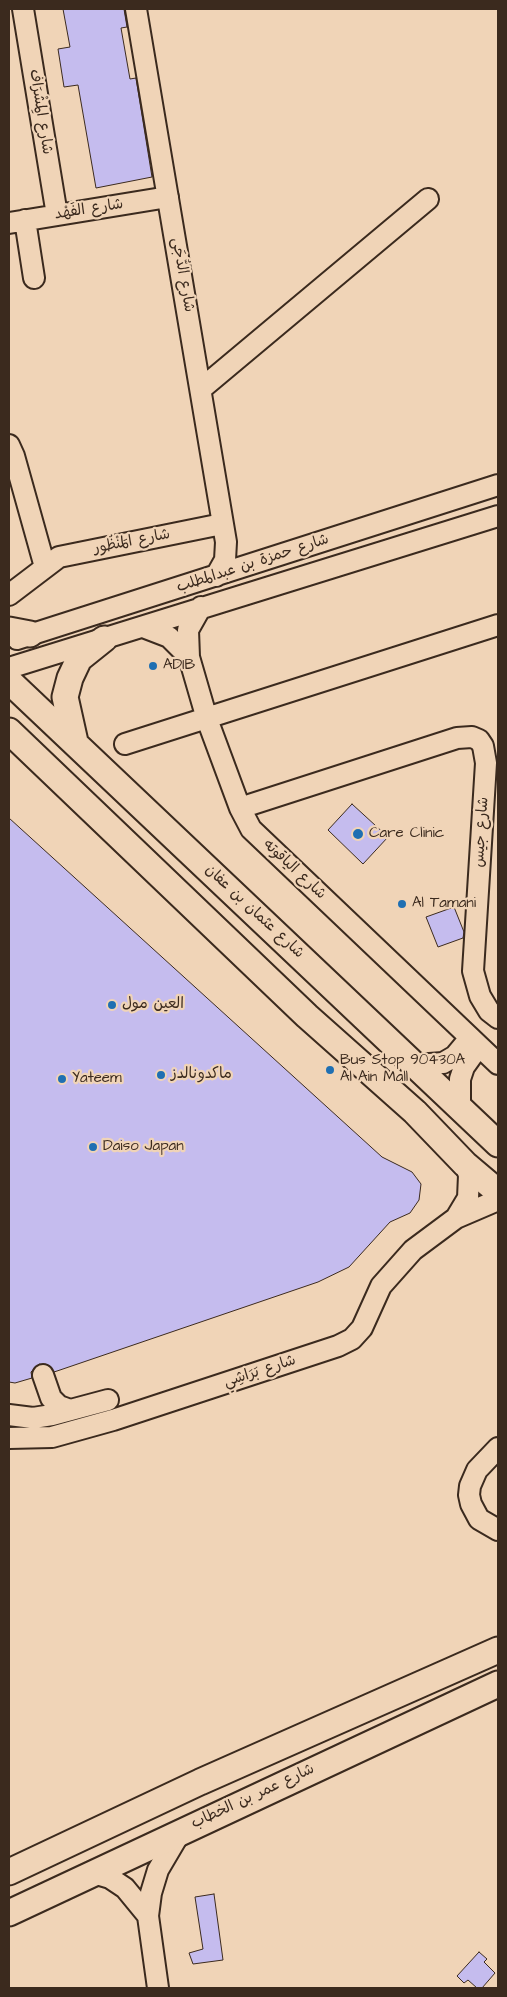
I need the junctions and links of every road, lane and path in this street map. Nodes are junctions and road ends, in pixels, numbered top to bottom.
1 (23, 9) edge
2 (136, 9) edge
3 (168, 197) junction
4 (428, 199) dead end
5 (57, 215) junction
6 (17, 222) edge
7 (34, 278) dead end
8 (201, 389) junction
9 (9, 445) edge
10 (498, 485) edge
11 (498, 516) edge
12 (224, 533) junction
13 (256, 562) junction
14 (45, 567) junction
15 (216, 576) junction
16 (9, 595) edge
17 (201, 608) junction
18 (498, 625) edge
19 (143, 627) junction
20 (16, 636) edge
21 (104, 639) junction
22 (189, 657) junction
23 (9, 668) edge
24 (9, 682) edge
25 (207, 718) junction
26 (9, 732) edge
27 (75, 742) junction
28 (125, 744) dead end
29 (240, 808) junction
30 (498, 1018) edge
31 (474, 1042) junction
32 (498, 1064) edge
33 (416, 1065) junction
34 (460, 1107) junction
35 (498, 1144) edge
36 (465, 1164) junction
37 (498, 1192) edge
38 (498, 1200) edge
39 (456, 1218) junction
40 (108, 1400) dead end
41 (70, 1410) junction
42 (18, 1417) edge
43 (9, 1438) edge
44 (498, 1448) edge
45 (498, 1530) edge
46 (498, 1650) edge
47 (498, 1684) edge
48 (182, 1830) junction
49 (9, 1872) edge
50 (93, 1873) junction
51 (9, 1913) edge
52 (148, 1916) junction
53 (158, 1988) edge

1 - 5 street, شارع المِشْرَاف
2 - 3 street, شارع الدُّجَى
3 - 5 street, شارع الفَهْد
3 - 8 street, شارع الدُّجَى
4 - 8 street
5 - 6 street, شارع الفَهْد
6 - 7 street
8 - 12 street, شارع الدُّجَى
9 - 14 street
10 - 13 street, شارع حمزة بن عبدالمطلب
11 - 17 street, شارع حمزة بن عبدالمطلب
12 - 13 street
12 - 14 street, شارع المَنْظُور
12 - 15 street, شارع الدُّجَى
13 - 15 street, شارع حمزة بن عبدالمطلب
14 - 16 street, شارع المَنْظُور
15 - 20 street, شارع حمزة بن عبدالمطلب
17 - 19 street, شارع حمزة بن عبدالمطلب
17 - 22 street, شارع الياقوته
18 - 25 street
19 - 21 street, شارع حمزة بن عبدالمطلب
19 - 22 street, شارع الياقوته
21 - 23 street, شارع حمزة بن عبدالمطلب
21 - 27 main road
22 - 25 street, شارع الياقوته
24 - 27 main road, شارع عثمان بن عفان
25 - 28 street
25 - 29 street, شارع الياقوته
26 - 36 main road
27 - 33 main road, شارع عثمان بن عفان
29 - 30 street, شارع جيس
29 - 31 street, شارع الياقوته
31 - 32 street, شارع الياقوته
31 - 33 street
31 - 34 street
33 - 34 main road, شارع عثمان بن عفان
34 - 35 main road, شارع عثمان بن عفان
36 - 37 main road
36 - 39 street, شارع بَرَاشِي
38 - 39 street, شارع بَرَاشِي
39 - 43 street, شارع بَرَاشِي
40 - 41 street
41 - 42 street
41 - 42 street
44 - 45 street
46 - 49 main road
47 - 48 main road, شارع عمر بن الخطاب
48 - 50 main road, شارع عمر بن الخطاب
48 - 52 street
50 - 51 main road, شارع عمر بن الخطاب
50 - 52 street
52 - 53 street

